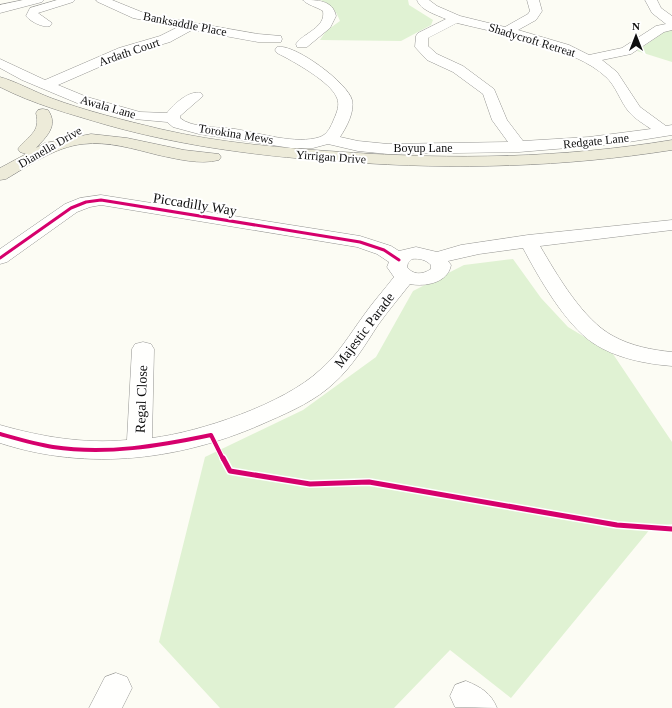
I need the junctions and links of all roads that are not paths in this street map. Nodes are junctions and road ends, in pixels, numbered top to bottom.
1 (16, 0) edge
2 (38, 0) edge
3 (69, 0) edge
4 (102, 0) edge
5 (310, 0) edge
6 (423, 0) edge
7 (533, 0) edge
8 (651, 0) edge
9 (0, 4) edge
10 (0, 9) edge
11 (32, 14) junction
12 (0, 18) edge
13 (456, 19) junction
14 (672, 22) edge
15 (46, 23) dead end
16 (189, 26) junction
17 (672, 26) edge
18 (507, 31) junction
19 (289, 45) junction
20 (588, 59) junction
21 (0, 63) edge
22 (0, 81) edge
23 (45, 85) junction
24 (0, 96) edge
25 (196, 96) dead end
26 (43, 113) junction
27 (172, 118) junction
28 (84, 122) junction
29 (669, 136) edge
30 (328, 139) junction
31 (519, 147) junction
32 (33, 151) junction
33 (213, 157) junction
34 (672, 159) edge
35 (0, 163) edge
36 (0, 175) edge
37 (672, 225) edge
38 (528, 241) junction
39 (0, 258) edge
40 (436, 258) junction
41 (402, 268) junction
42 (143, 349) dead end
43 (672, 359) edge
44 (0, 434) edge
45 (139, 448) junction

1 - 9 street
2 - 10 street
3 - 11 street
4 - 16 street, Banksaddle Place
5 - 19 street
6 - 13 street, Shadycroft Retreat
7 - 18 street
8 - 14 street
11 - 12 street
11 - 15 street
13 - 18 street, Shadycroft Retreat
13 - 31 street
16 - 19 street, Banksaddle Place
16 - 23 street, Ardath Court
17 - 20 street
18 - 20 street, Shadycroft Retreat
19 - 30 street
20 - 29 street, Shadycroft Retreat
21 - 23 street, Awala Lane
22 - 28 main road, Yirrigan Drive
23 - 27 street, Awala Lane
24 - 26 main road, Yirrigan Drive
25 - 27 street
26 - 28 main road, Yirrigan Drive
26 - 32 main road
27 - 30 street, Torokina Mews
28 - 29 main road, Yirrigan Drive
28 - 32 main road, Dianella Drive
28 - 33 main road, Yirrigan Drive
29 - 31 street, Redgate Lane
30 - 31 street, Boyup Lane
32 - 33 main road
32 - 35 main road, Dianella Drive
32 - 36 main road, Dianella Drive
33 - 34 main road, Yirrigan Drive
37 - 38 street
38 - 40 street
38 - 43 street
39 - 41 street, Piccadilly Way
40 - 41 street
40 - 41 street
41 - 45 street, Majestic Parade
42 - 45 street, Regal Close
44 - 45 street, Majestic Parade

